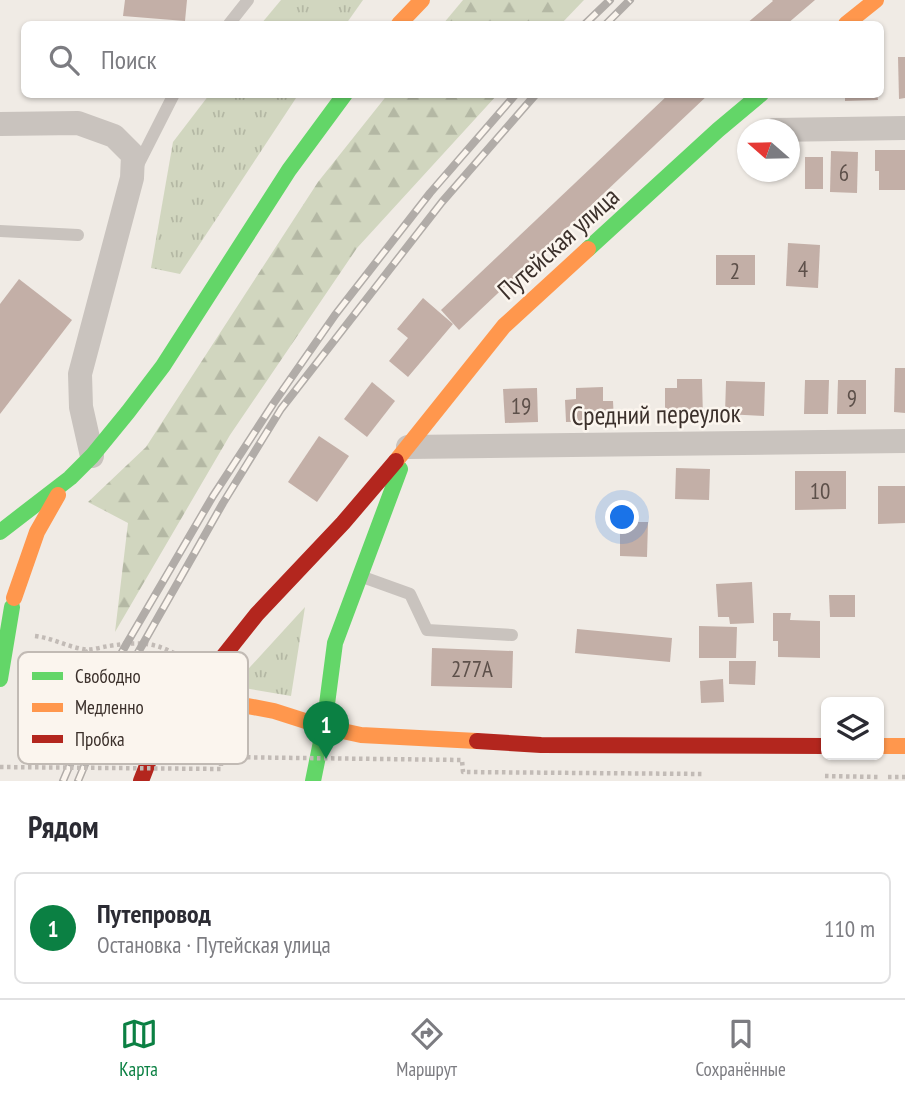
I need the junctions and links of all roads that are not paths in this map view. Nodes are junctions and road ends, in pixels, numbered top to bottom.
1 (248, 0) edge
2 (422, 0) edge
3 (876, 0) edge
4 (231, 21) edge
5 (403, 21) edge
6 (850, 21) edge
7 (172, 98) edge
8 (342, 98) edge
9 (756, 98) edge
10 (0, 124) edge
11 (905, 128) edge
12 (718, 130) junction
13 (737, 130) edge
14 (800, 130) edge
15 (132, 178) junction
16 (0, 231) edge
17 (78, 235) dead end
18 (905, 441) edge
19 (408, 446) junction
20 (92, 456) junction
21 (71, 478) junction
22 (0, 532) edge
23 (5, 569) dead end
24 (360, 576) junction
25 (13, 603) junction
26 (0, 622) edge
27 (512, 635) dead end
28 (227, 652) edge
29 (0, 679) edge
30 (248, 706) edge
31 (324, 727) junction
32 (821, 746) edge
33 (884, 746) edge
34 (905, 746) edge
35 (148, 764) edge
36 (141, 781) edge
37 (313, 781) edge

1 - 4 lane
2 - 5 main road
3 - 6 main road
7 - 15 lane
8 - 20 main road
9 - 12 main road, Путейская улица
10 - 15 street
11 - 14 street
12 - 13 street
12 - 19 main road, Путейская улица
15 - 20 street
16 - 17 lane
18 - 19 street, Средний переулок
19 - 24 main road, Путейская улица
19 - 28 main road, Путейская улица
20 - 21 main road
21 - 22 main road
21 - 25 main road
23 - 25 main road
24 - 27 lane
24 - 31 main road, Путейская улица
25 - 26 main road
25 - 29 main road
30 - 31 main road
31 - 32 main road
31 - 37 main road, Путейская улица
33 - 34 main road
35 - 36 main road, Путейская улица

